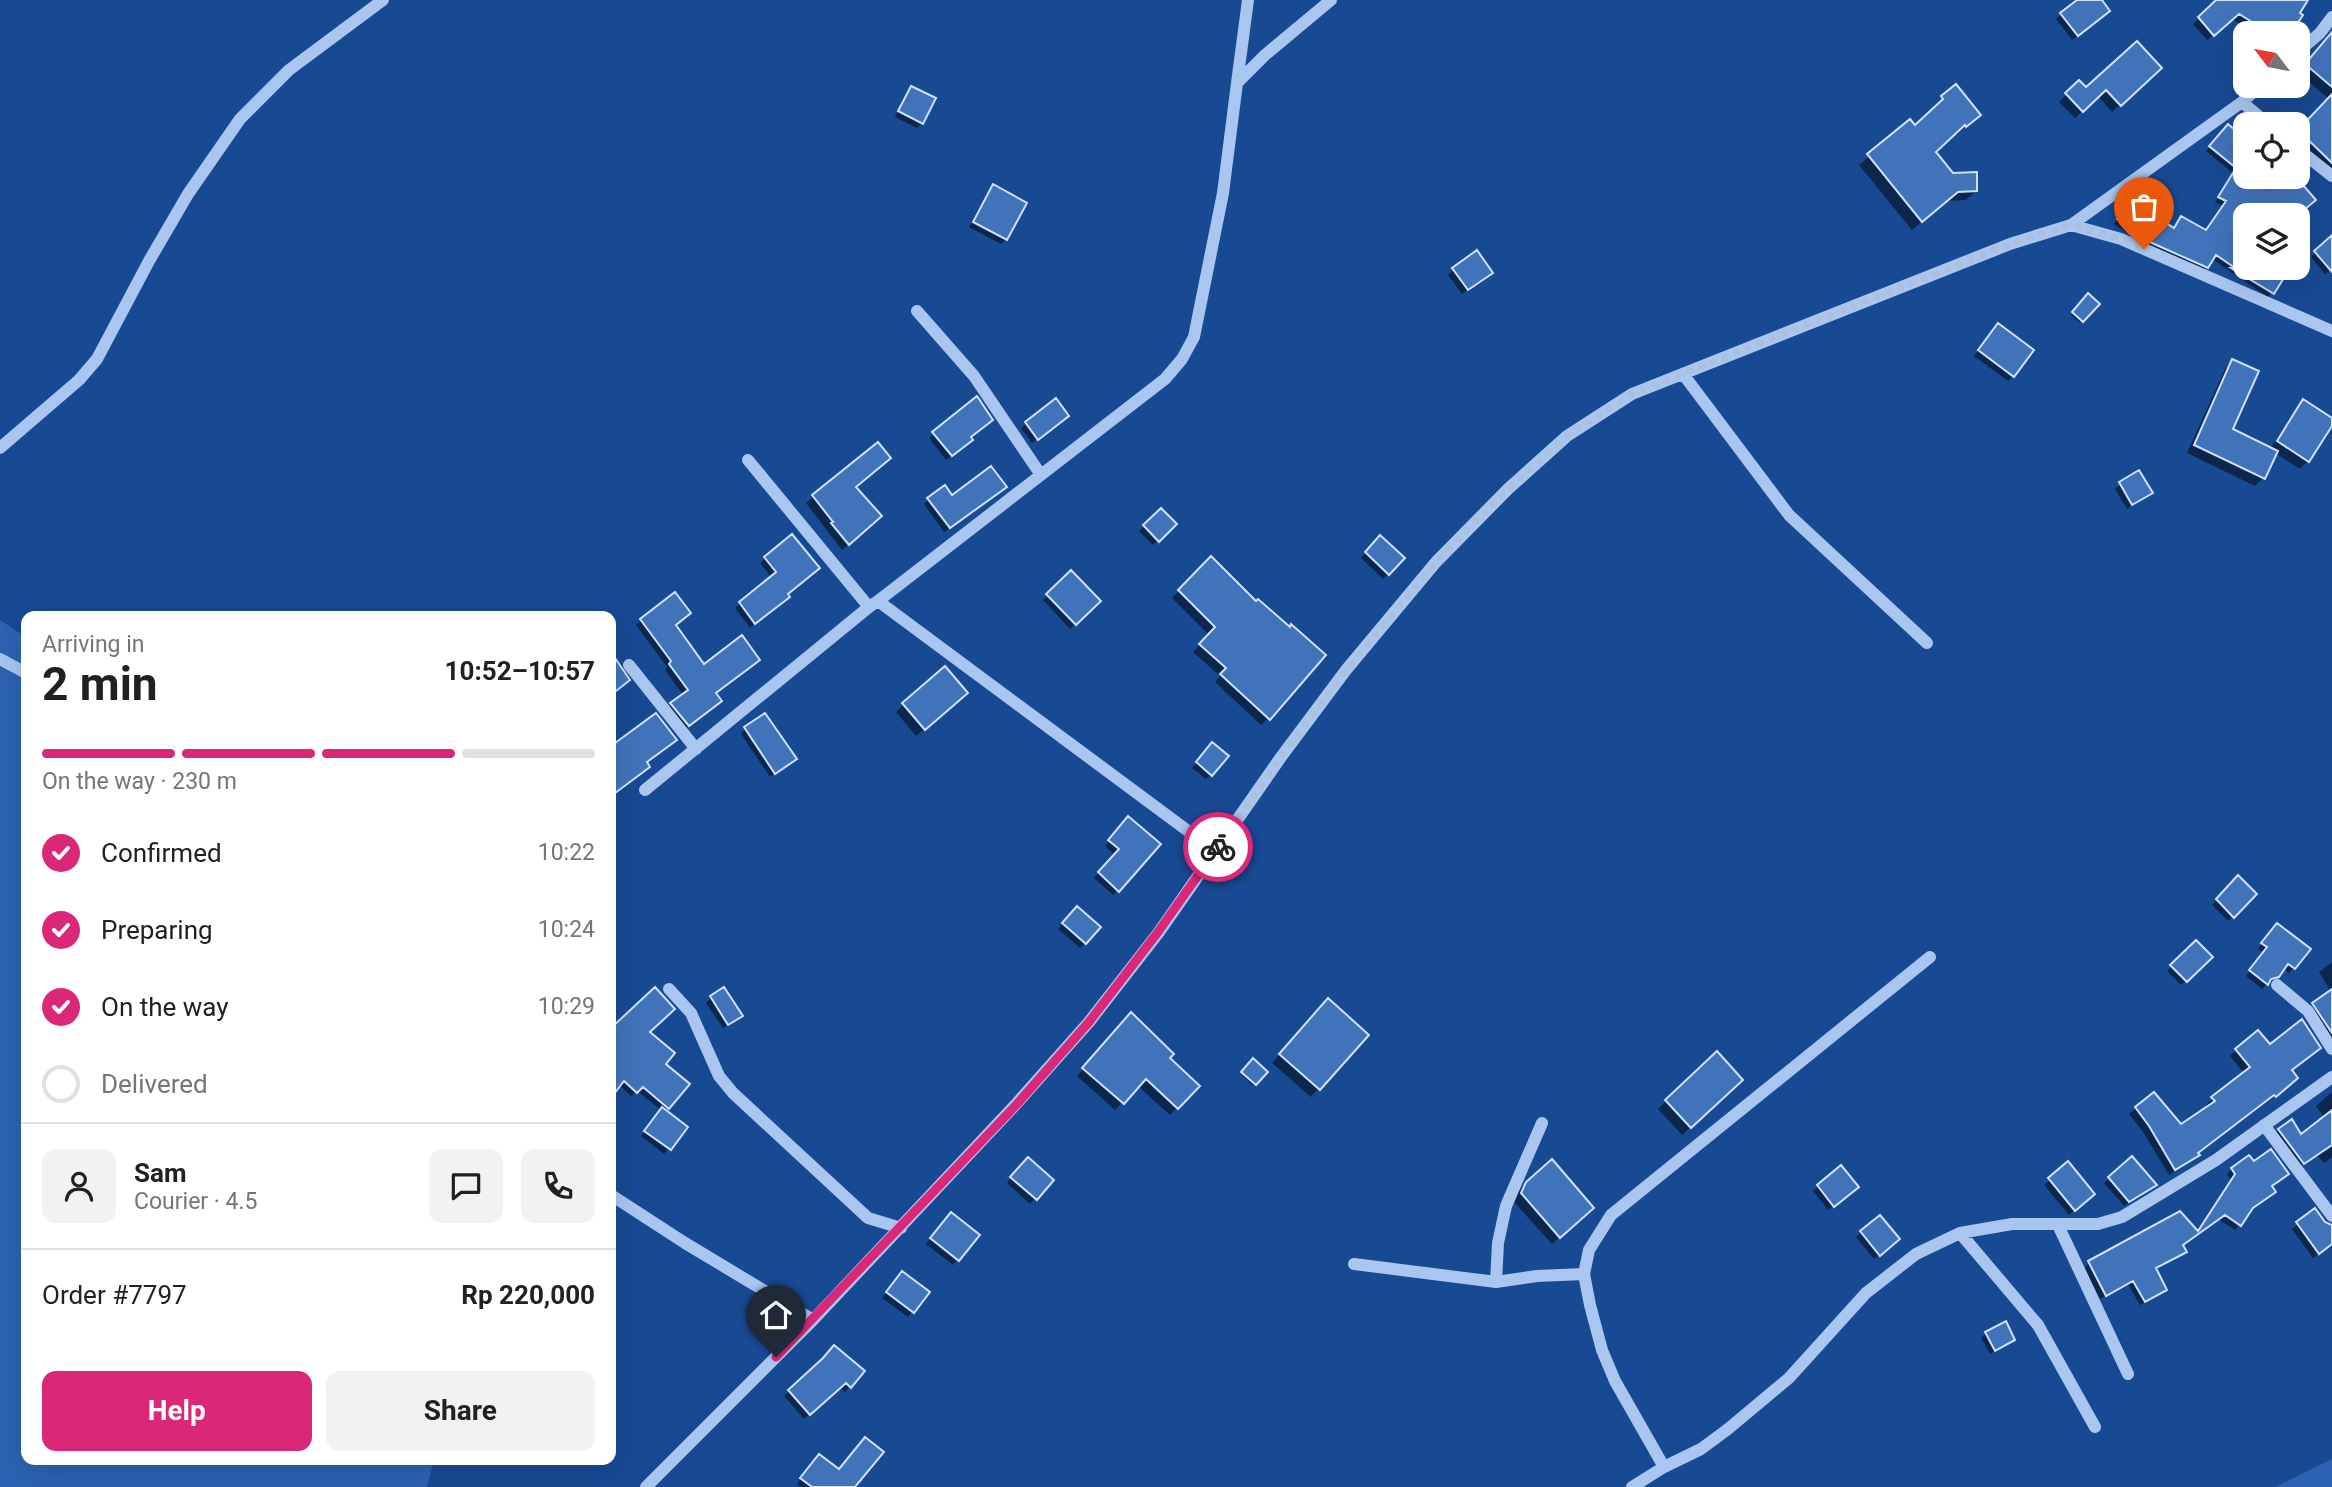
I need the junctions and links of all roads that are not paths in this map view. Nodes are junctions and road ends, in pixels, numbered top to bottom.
1 (383, 0) edge
2 (1248, 0) edge
3 (1331, 0) edge
4 (2331, 22) edge
5 (2310, 41) edge
6 (1237, 83) junction
7 (2246, 98) edge
8 (2242, 102) junction
9 (2254, 112) edge
10 (2310, 159) edge
11 (2332, 176) edge
12 (2071, 225) junction
13 (917, 311) dead end
14 (2332, 331) edge
15 (1683, 374) junction
16 (0, 448) edge
17 (748, 460) dead end
18 (1041, 475) junction
19 (874, 604) junction
20 (1927, 643) dead end
21 (0, 659) edge
22 (629, 665) dead end
23 (21, 670) edge
24 (696, 749) junction
25 (645, 790) dead end
26 (1215, 851) junction
27 (1930, 957) dead end
28 (2277, 985) dead end
29 (669, 989) dead end
30 (2332, 1049) edge
31 (2332, 1077) edge
32 (1542, 1123) dead end
33 (2264, 1125) junction
34 (616, 1198) edge
35 (2329, 1208) edge
36 (2058, 1225) junction
37 (901, 1228) junction
38 (1960, 1233) junction
39 (1354, 1264) dead end
40 (1584, 1274) junction
41 (1496, 1282) junction
42 (813, 1320) junction
43 (2128, 1374) dead end
44 (2095, 1427) dead end
45 (1664, 1467) junction
46 (646, 1487) edge
47 (1632, 1487) edge

1 - 16 street
2 - 6 street
3 - 6 street
4 - 5 street
6 - 18 street
7 - 8 street
8 - 9 street
8 - 12 street
10 - 11 street
12 - 14 street
12 - 15 street
13 - 18 street
15 - 20 street
15 - 26 street
17 - 19 street
18 - 19 street
19 - 24 street
19 - 26 street
21 - 23 street
22 - 24 street
24 - 25 street
26 - 37 street
27 - 40 street
28 - 30 street
29 - 37 street
31 - 33 street
32 - 41 street
33 - 35 street
33 - 36 street
34 - 42 street
36 - 38 street
36 - 43 street
37 - 42 street
38 - 44 street
38 - 45 street
39 - 41 street
40 - 41 street
40 - 45 street
42 - 46 street
45 - 47 street

